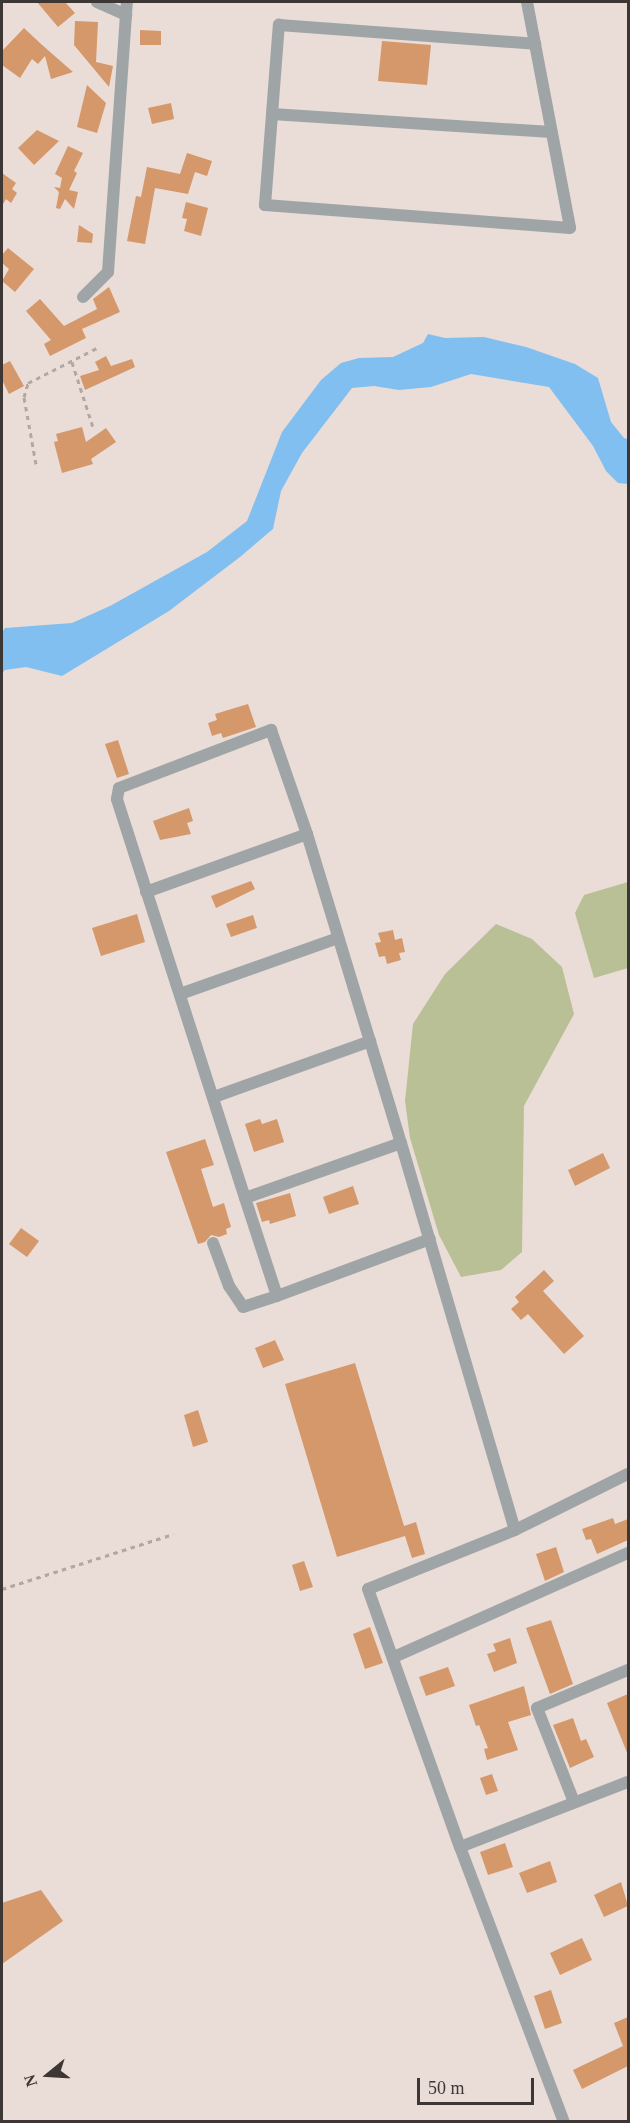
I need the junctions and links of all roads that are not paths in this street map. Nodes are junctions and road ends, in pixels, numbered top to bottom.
1 (97, 2) edge
2 (127, 2) edge
3 (526, 2) edge
4 (126, 15) junction
5 (535, 44) junction
6 (272, 114) junction
7 (551, 132) junction
8 (84, 297) dead end
9 (307, 834) junction
10 (146, 892) junction
11 (338, 938) junction
12 (180, 994) junction
13 (370, 1041) junction
14 (214, 1097) junction
15 (402, 1143) junction
16 (245, 1198) junction
17 (430, 1239) junction
18 (213, 1243) dead end
19 (277, 1296) junction
20 (628, 1474) edge
21 (515, 1530) junction
22 (628, 1553) edge
23 (394, 1657) junction
24 (628, 1670) edge
25 (628, 1782) edge
26 (574, 1802) junction
27 (460, 1846) junction
28 (564, 2121) edge

1 - 4 street
2 - 4 street
3 - 5 street
4 - 8 street
5 - 6 street
5 - 7 street
6 - 7 street
6 - 7 street
9 - 10 street
9 - 10 street
9 - 11 street
10 - 12 street
11 - 12 street
11 - 13 street
12 - 14 street
13 - 14 street
13 - 15 street
14 - 16 street
15 - 16 street
15 - 17 street
16 - 19 street
17 - 19 street
17 - 21 street
18 - 19 street
20 - 21 street
21 - 23 street
22 - 23 street
23 - 27 street
24 - 26 street
25 - 26 street
26 - 27 street
27 - 28 street

